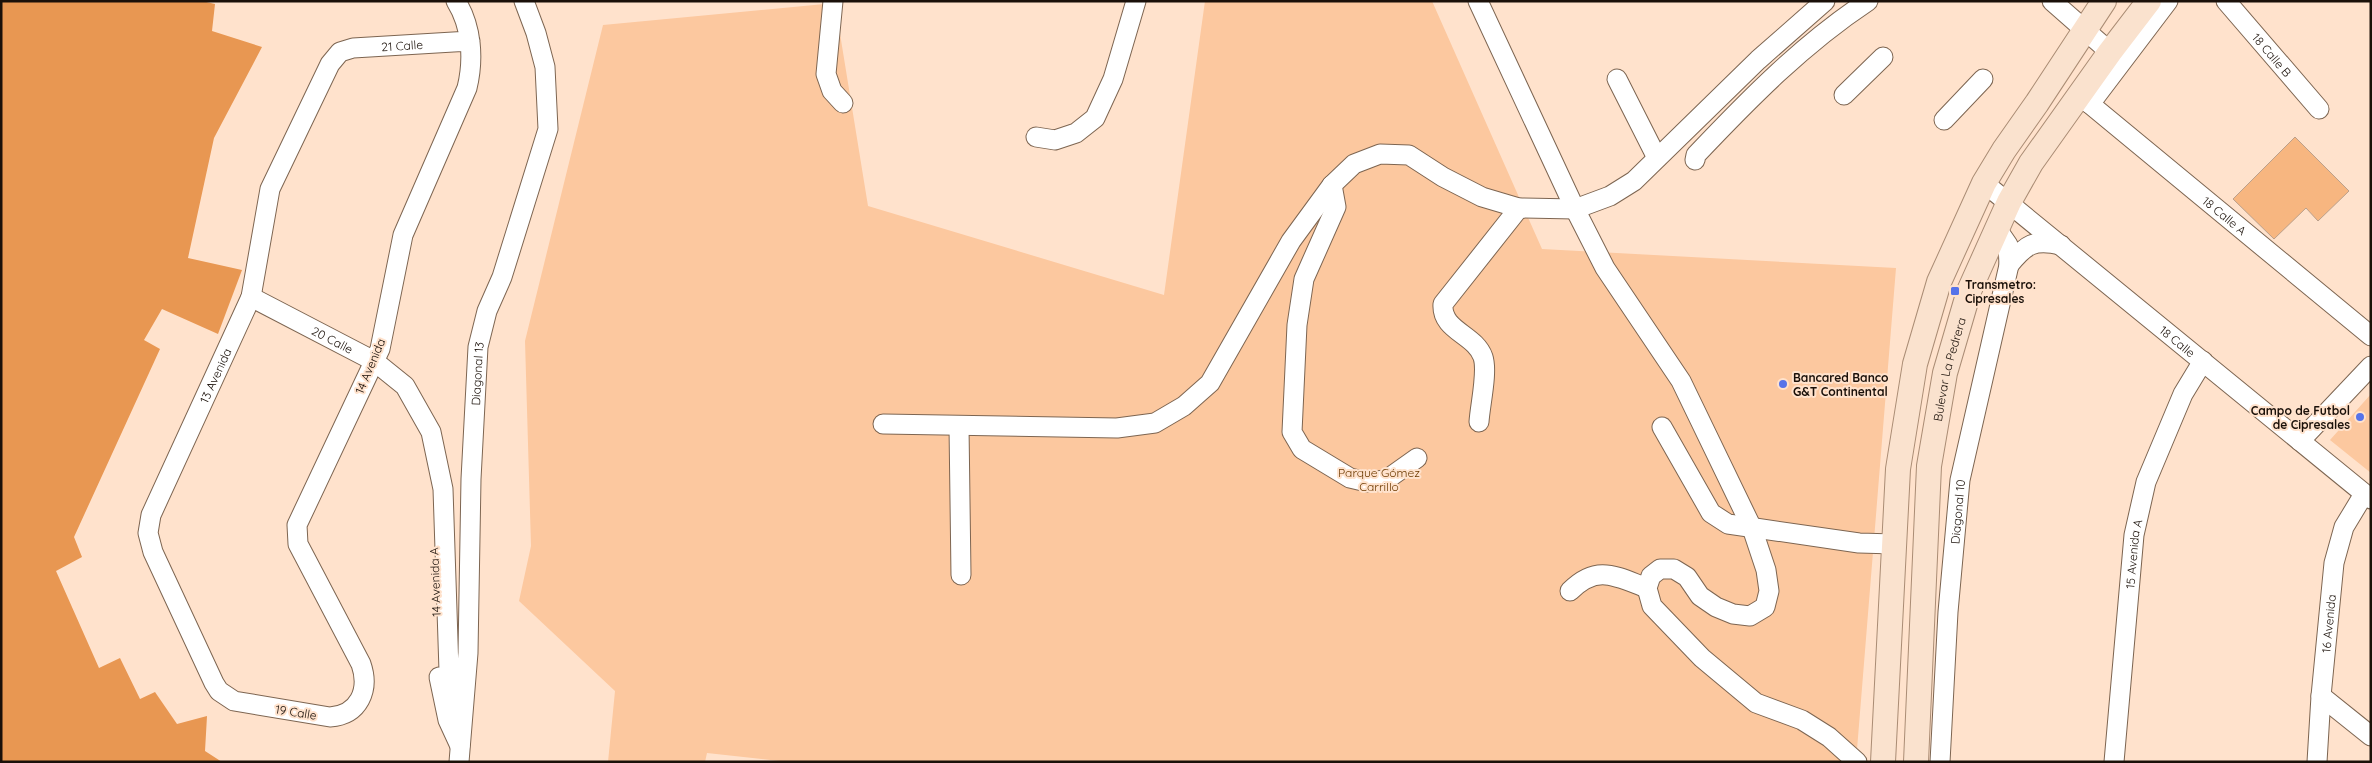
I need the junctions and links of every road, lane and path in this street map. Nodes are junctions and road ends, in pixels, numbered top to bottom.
1 (456, 1) edge
2 (524, 1) edge
3 (834, 1) edge
4 (1136, 1) edge
5 (1478, 1) edge
6 (1824, 1) edge
7 (1868, 1) edge
8 (2052, 1) edge
9 (2104, 1) edge
10 (2149, 1) edge
11 (2168, 1) edge
12 (2226, 1) edge
13 (2086, 31) junction
14 (470, 40) junction
15 (2110, 52) junction
16 (337, 55) joint
17 (1883, 57) dead end
18 (1617, 80) dead end
19 (1983, 80) dead end
20 (1844, 95) dead end
21 (2084, 100) junction
22 (842, 103) dead end
23 (2319, 109) dead end
24 (1944, 120) dead end
25 (1036, 137) dead end
26 (1656, 158) junction
27 (1695, 160) dead end
28 (1984, 183) junction
29 (1332, 185) junction
30 (2009, 202) junction
31 (1519, 208) junction
32 (1576, 209) junction
33 (1997, 229) junction
34 (2060, 245) junction
35 (2009, 265) junction
36 (252, 297) junction
37 (2371, 336) edge
38 (374, 361) junction
39 (2203, 361) junction
40 (2371, 366) edge
41 (409, 391) joint
42 (421, 415) junction
43 (1479, 422) dead end
44 (884, 424) dead end
45 (959, 426) junction
46 (1662, 427) dead end
47 (2300, 441) junction
48 (1417, 458) dead end
49 (2367, 496) edge
50 (1752, 528) junction
51 (1894, 544) junction
52 (962, 575) dead end
53 (1647, 588) junction
54 (1570, 591) dead end
55 (364, 690) joint
56 (219, 691) joint
57 (2321, 696) junction
58 (462, 727) junction
59 (2371, 736) edge
60 (460, 754) edge
61 (1857, 762) edge
62 (1883, 762) edge
63 (1916, 762) edge
64 (1940, 762) edge
65 (2114, 762) edge
66 (2317, 762) edge

1 - 14 street, 14 Avenida
2 - 58 street, Diagonal 13
3 - 22 street
4 - 25 street
5 - 32 street
6 - 26 street
7 - 27 street
8 - 13 street
9 - 13 main road
10 - 15 main road, Bulevar La Pedrera
11 - 21 street
12 - 23 street, 18 Calle B
13 - 15 street
13 - 28 main road
14 - 16 street, 21 Calle
14 - 38 street, 14 Avenida
15 - 21 main road, Bulevar La Pedrera
16 - 36 street, 13 Avenida
17 - 20 street
18 - 26 street
19 - 24 street
21 - 30 main road, Bulevar La Pedrera
21 - 37 street, 18 Calle A
26 - 32 street
28 - 30 street, 18 Calle
28 - 51 main road
29 - 31 street
29 - 45 street
29 - 48 street
30 - 33 main road, Bulevar La Pedrera
30 - 34 street, 18 Calle
31 - 32 street
31 - 43 street
32 - 50 street
33 - 35 street
33 - 63 main road, Bulevar La Pedrera
34 - 35 street
34 - 39 street, 18 Calle
35 - 64 street, Diagonal 10
36 - 38 street, 20 Calle
36 - 56 street, 13 Avenida
38 - 41 street, 20 Calle
38 - 55 street, 14 Avenida
39 - 47 street, 18 Calle
39 - 65 street, 15 Avenida A
40 - 47 street
41 - 42 street, 14 Avenida A
42 - 58 street, 14 Avenida A
42 - 60 street, 14 Avenida A
44 - 45 street
45 - 52 street
46 - 50 street
47 - 49 street, 18 Calle
49 - 57 street, 16 Avenida
50 - 51 street
50 - 53 street
51 - 62 main road
53 - 54 street
53 - 61 street
55 - 56 street, 19 Calle
57 - 59 street
57 - 66 street, 16 Avenida
58 - 60 street, Diagonal 13

